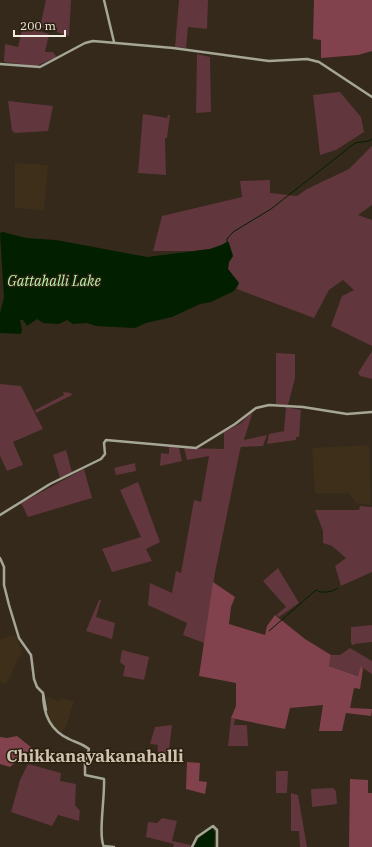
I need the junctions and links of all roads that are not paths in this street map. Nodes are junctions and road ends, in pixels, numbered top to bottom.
1 (104, 0) edge
2 (114, 42) junction
3 (0, 64) edge
4 (372, 97) edge
5 (372, 412) edge
6 (0, 515) edge
7 (0, 558) edge
8 (104, 847) edge
9 (114, 847) edge
10 (192, 847) edge
11 (217, 847) edge

1 - 2 street
2 - 3 street
2 - 4 street
5 - 6 street
7 - 8 street
8 - 9 street
10 - 11 street

